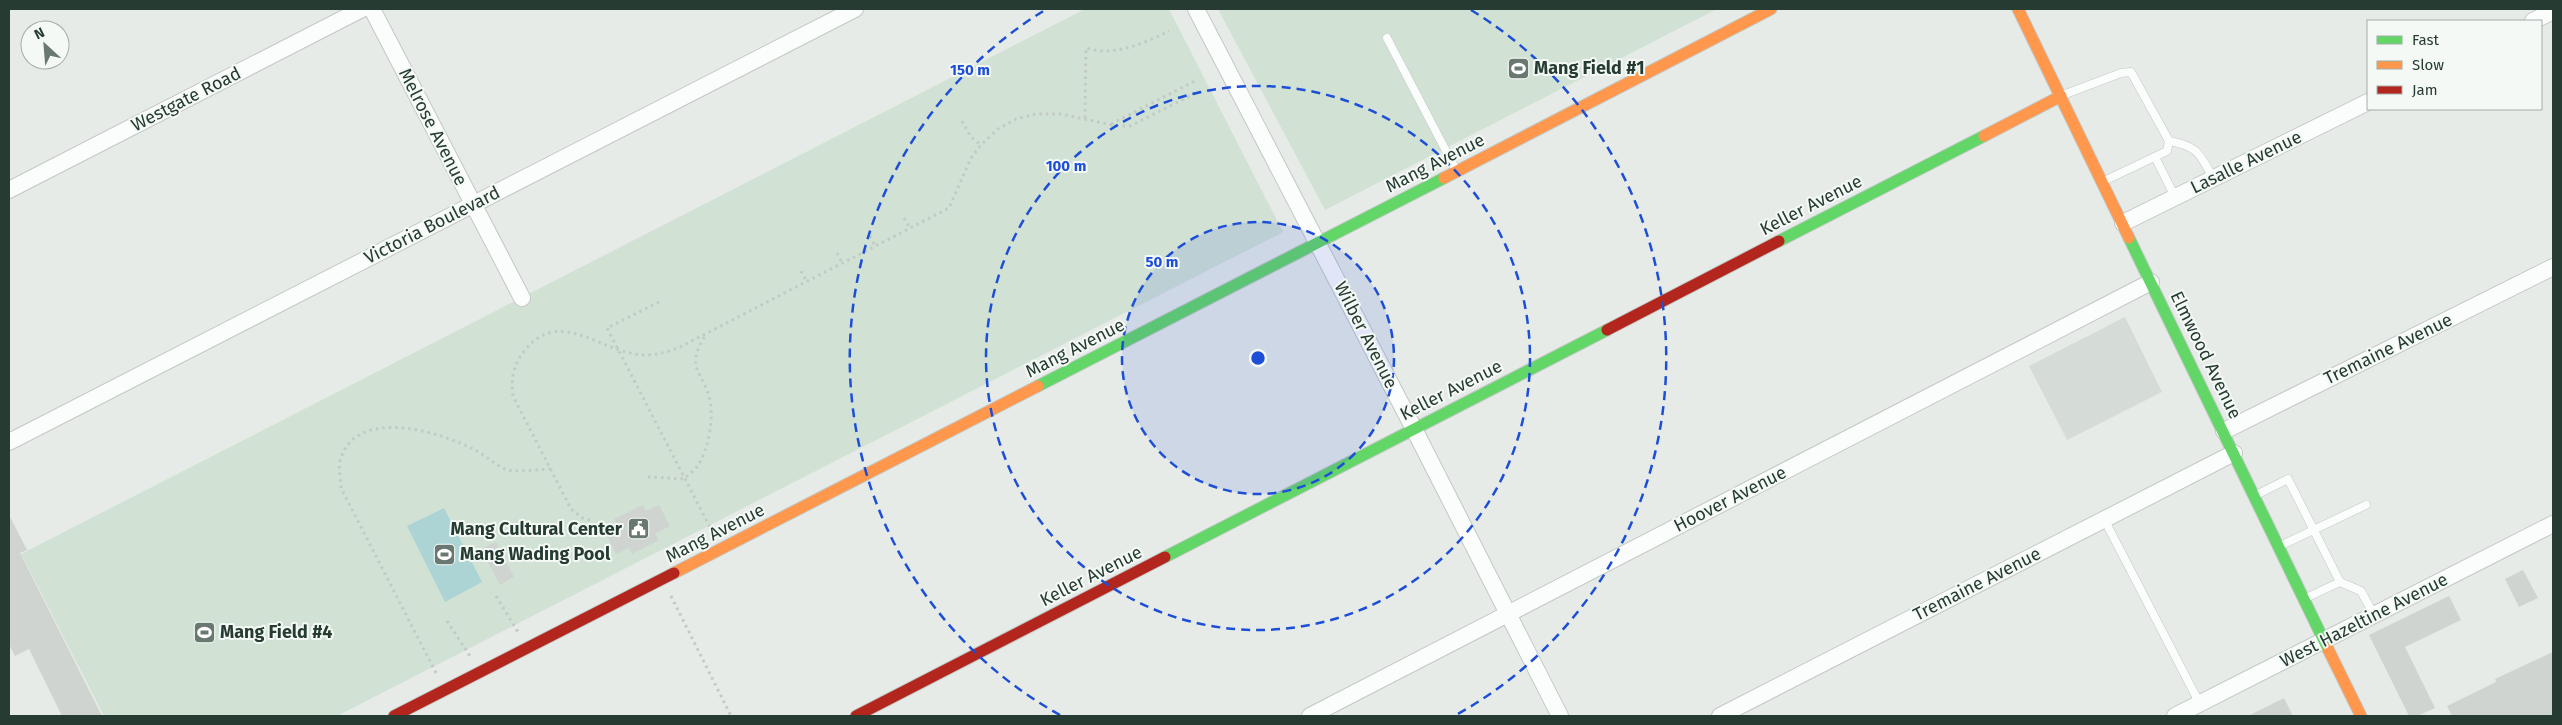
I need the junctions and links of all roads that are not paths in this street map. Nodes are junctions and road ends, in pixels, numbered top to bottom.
1 (362, 9) edge
2 (372, 9) edge
3 (855, 9) edge
4 (1196, 9) edge
5 (1771, 9) edge
6 (2018, 9) edge
7 (2553, 11) edge
8 (2535, 20) edge
9 (1387, 38) dead end
10 (2061, 96) junction
11 (2367, 102) edge
12 (2169, 141) junction
13 (2155, 156) junction
14 (1457, 172) junction
15 (2213, 178) junction
16 (2103, 182) junction
17 (9, 190) edge
18 (2175, 197) junction
19 (473, 204) junction
20 (2123, 223) junction
21 (1318, 244) junction
22 (2553, 267) edge
23 (2151, 282) junction
24 (522, 298) dead end
25 (1414, 429) junction
26 (2224, 431) junction
27 (9, 442) edge
28 (2234, 453) junction
29 (2254, 496) junction
30 (2366, 506) dead end
31 (2104, 519) junction
32 (2553, 524) edge
33 (2314, 530) junction
34 (2278, 547) junction
35 (2340, 582) junction
36 (2304, 600) junction
37 (1508, 614) junction
38 (2374, 615) junction
39 (2322, 641) junction
40 (2200, 704) junction
41 (394, 716) edge
42 (856, 716) edge
43 (1310, 716) edge
44 (1560, 716) edge
45 (1720, 716) edge
46 (2176, 716) edge
47 (2361, 716) edge

1 - 17 street, Westgate Road
2 - 19 street, Melrose Avenue
3 - 19 street, Victoria Boulevard
4 - 21 street, Wilber Avenue
5 - 14 street, Mang Avenue
6 - 10 street, Elmwood Avenue
7 - 8 street
9 - 14 lane
10 - 12 lane
10 - 16 street, Elmwood Avenue
10 - 25 street, Keller Avenue
11 - 15 street, Lasalle Avenue
12 - 13 lane
12 - 15 lane
13 - 16 lane
13 - 18 lane
14 - 21 street, Mang Avenue
15 - 18 street, Lasalle Avenue
16 - 20 street, Elmwood Avenue
18 - 20 street, Lasalle Avenue
19 - 24 street, Melrose Avenue
19 - 27 street, Victoria Boulevard
20 - 23 street, Elmwood Avenue
21 - 25 street, Wilber Avenue
21 - 41 street, Mang Avenue
22 - 26 street, Tremaine Avenue
23 - 26 street, Elmwood Avenue
23 - 37 street, Hoover Avenue
25 - 37 street, Wilber Avenue
25 - 42 street, Keller Avenue
26 - 28 street, Elmwood Avenue
28 - 29 street, Elmwood Avenue
28 - 31 street, Tremaine Avenue
29 - 33 lane
29 - 34 street, Elmwood Avenue
30 - 33 lane
31 - 40 lane
31 - 45 street, Tremaine Avenue
32 - 38 street, West Hazeltine Avenue
33 - 34 lane
33 - 35 lane
34 - 36 street, Elmwood Avenue
35 - 36 lane
35 - 38 lane
36 - 39 street, Elmwood Avenue
37 - 43 street, Hoover Avenue
37 - 44 street, Wilber Avenue
38 - 39 street, West Hazeltine Avenue
39 - 40 street, West Hazeltine Avenue
39 - 47 street, Elmwood Avenue
40 - 46 street, West Hazeltine Avenue

